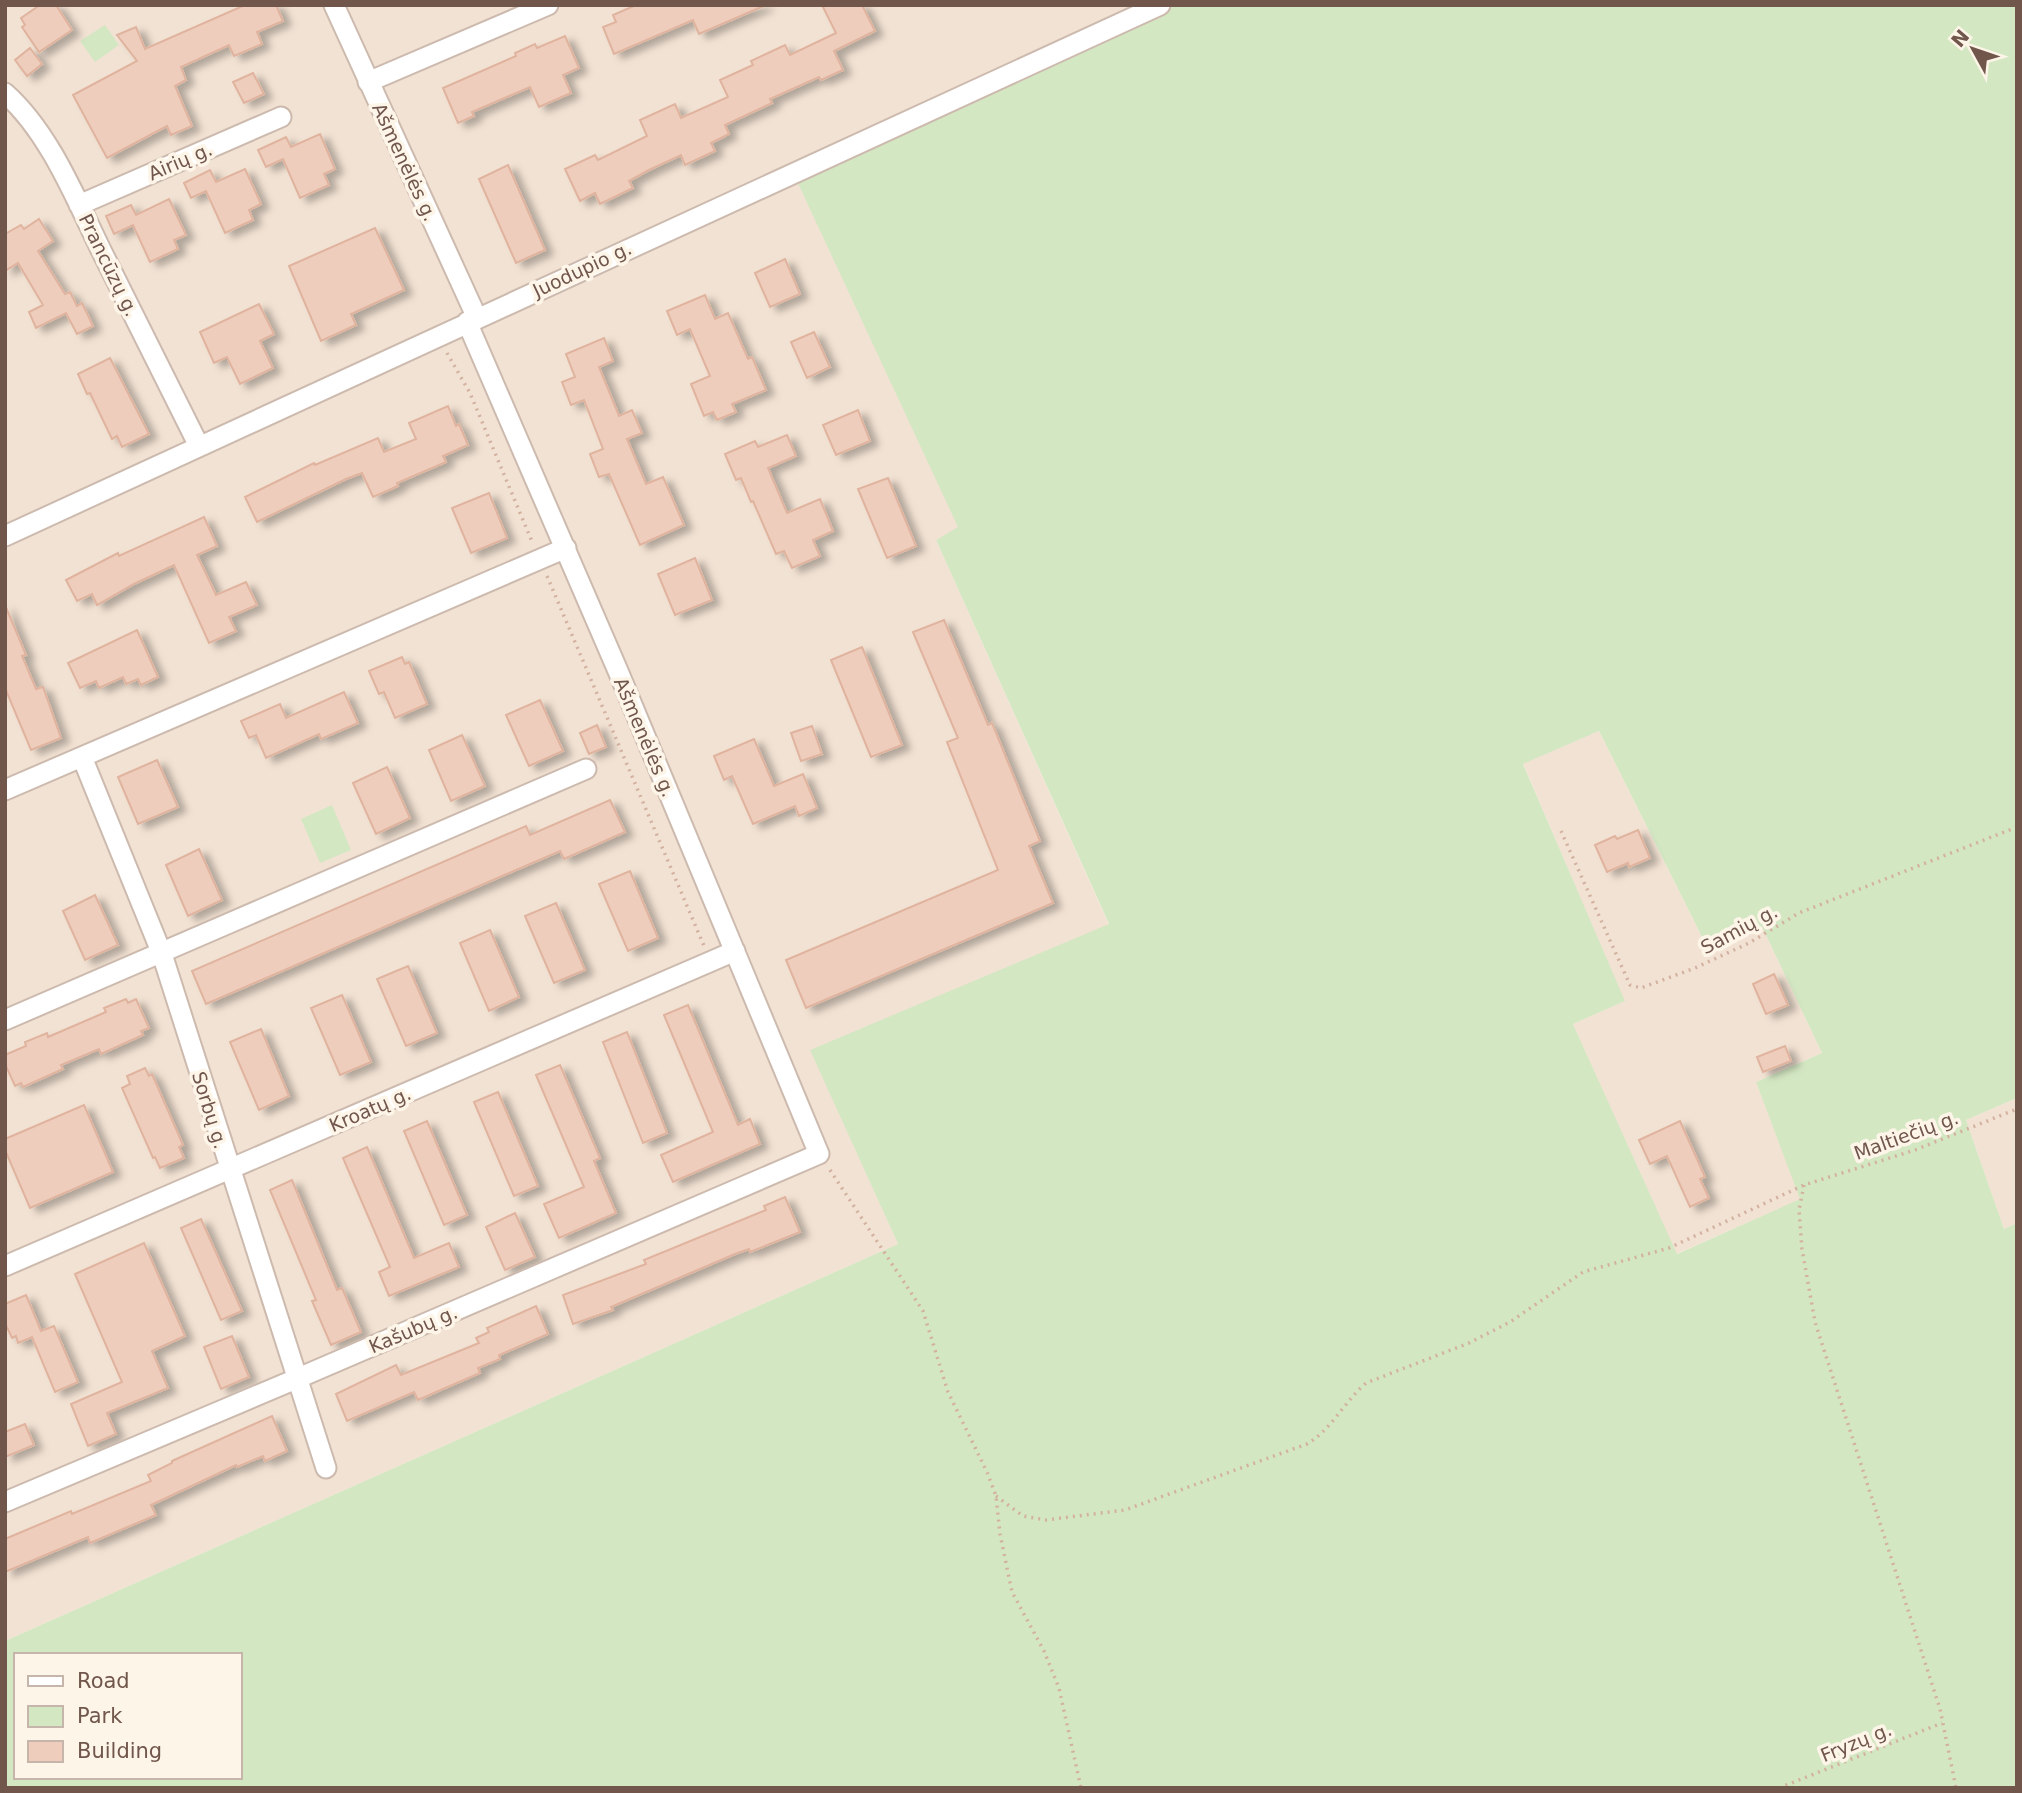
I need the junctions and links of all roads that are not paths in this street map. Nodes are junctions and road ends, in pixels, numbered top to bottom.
1 (334, 5) edge
2 (548, 5) edge
3 (1160, 5) edge
4 (369, 82) junction
5 (5, 93) edge
6 (281, 117) dead end
7 (79, 205) junction
8 (472, 320) junction
9 (199, 446) junction
10 (5, 536) edge
11 (566, 548) junction
12 (82, 757) junction
13 (586, 769) dead end
14 (5, 790) edge
15 (735, 951) junction
16 (162, 954) junction
17 (5, 1020) edge
18 (819, 1154) joint
19 (229, 1170) junction
20 (5, 1266) edge
21 (296, 1379) junction
22 (326, 1468) dead end
23 (5, 1502) edge

1 - 4 street, Ašmenėlės g.
2 - 4 street
3 - 8 street, Juodupio g.
4 - 8 street, Ašmenėlės g.
5 - 7 street, Prancūzų g.
6 - 7 street, Airių g.
7 - 9 street, Prancūzų g.
8 - 9 street, Juodupio g.
8 - 11 street, Ašmenėlės g.
9 - 10 street, Juodupio g.
11 - 12 street
11 - 15 street, Ašmenėlės g.
12 - 14 street
12 - 16 street, Sorbų g.
13 - 16 street
15 - 18 street, Ašmenėlės g.
15 - 19 street, Kroatų g.
16 - 17 street
16 - 19 street, Sorbų g.
18 - 21 street, Kašubų g.
19 - 20 street, Kroatų g.
19 - 21 street, Sorbų g.
21 - 22 street, Sorbų g.
21 - 23 street, Kašubų g.

